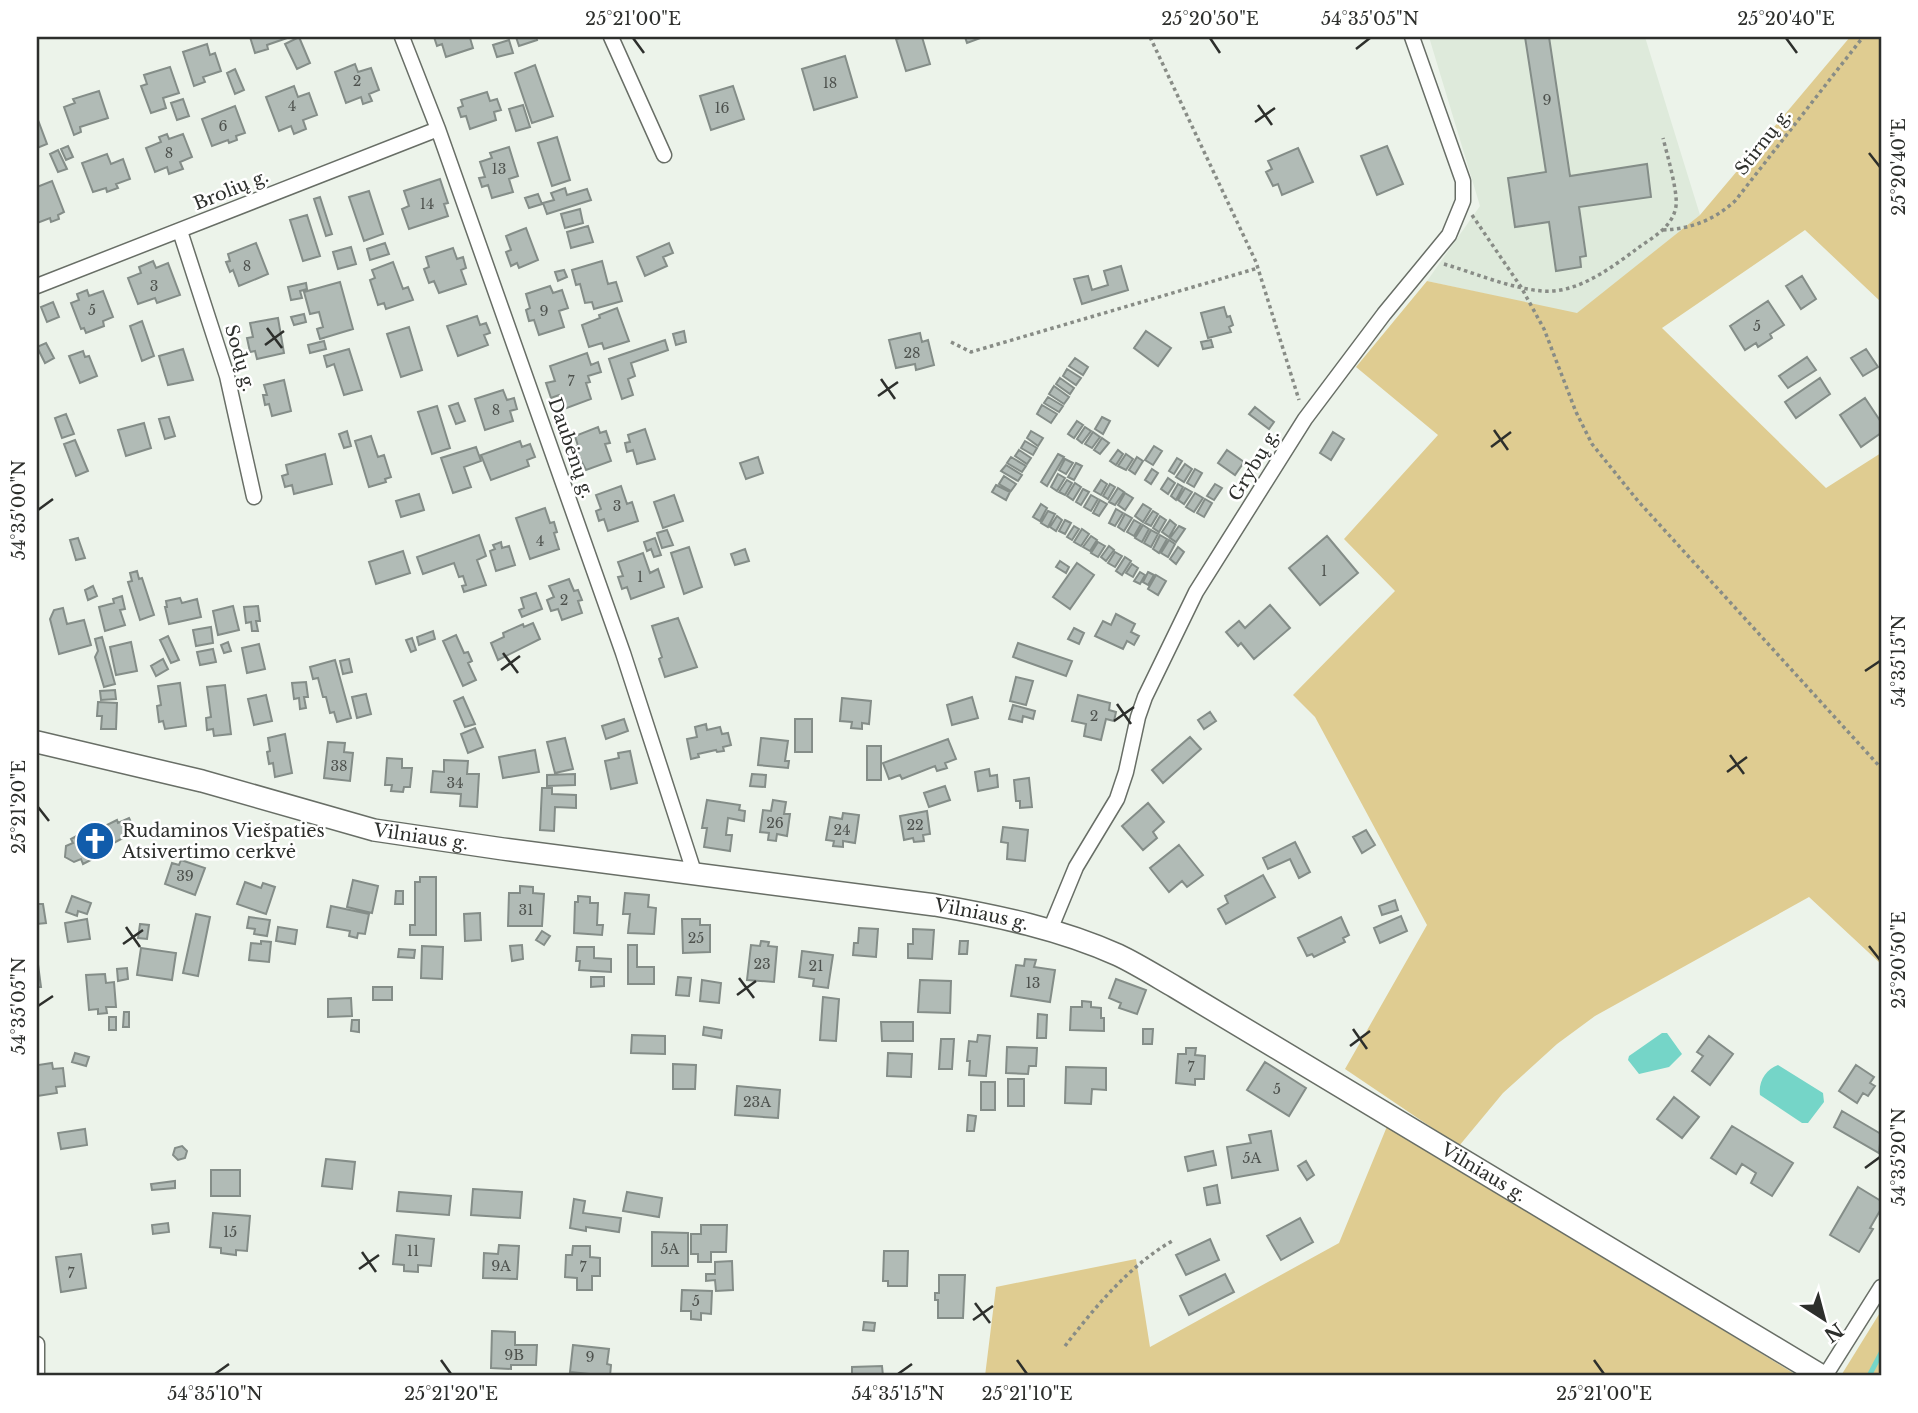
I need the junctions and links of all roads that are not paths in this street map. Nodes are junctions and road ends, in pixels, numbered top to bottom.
1 (402, 37) edge
2 (611, 37) edge
3 (1412, 37) edge
4 (438, 129) junction
5 (664, 155) dead end
6 (180, 231) junction
7 (37, 286) edge
8 (254, 498) dead end
9 (37, 742) edge
10 (695, 875) junction
11 (1049, 930) junction
12 (1881, 1287) edge
13 (37, 1344) edge
14 (37, 1376) edge
15 (1824, 1376) edge

1 - 4 street, Daubėnų g.
2 - 5 street
3 - 11 street, Grybų g.
4 - 6 street, Brolių g.
4 - 10 street, Daubėnų g.
6 - 7 street, Brolių g.
6 - 8 street, Sodų g.
9 - 10 main road, Vilniaus g.
10 - 11 main road, Vilniaus g.
11 - 15 main road, Vilniaus g.
12 - 15 street
13 - 14 street

